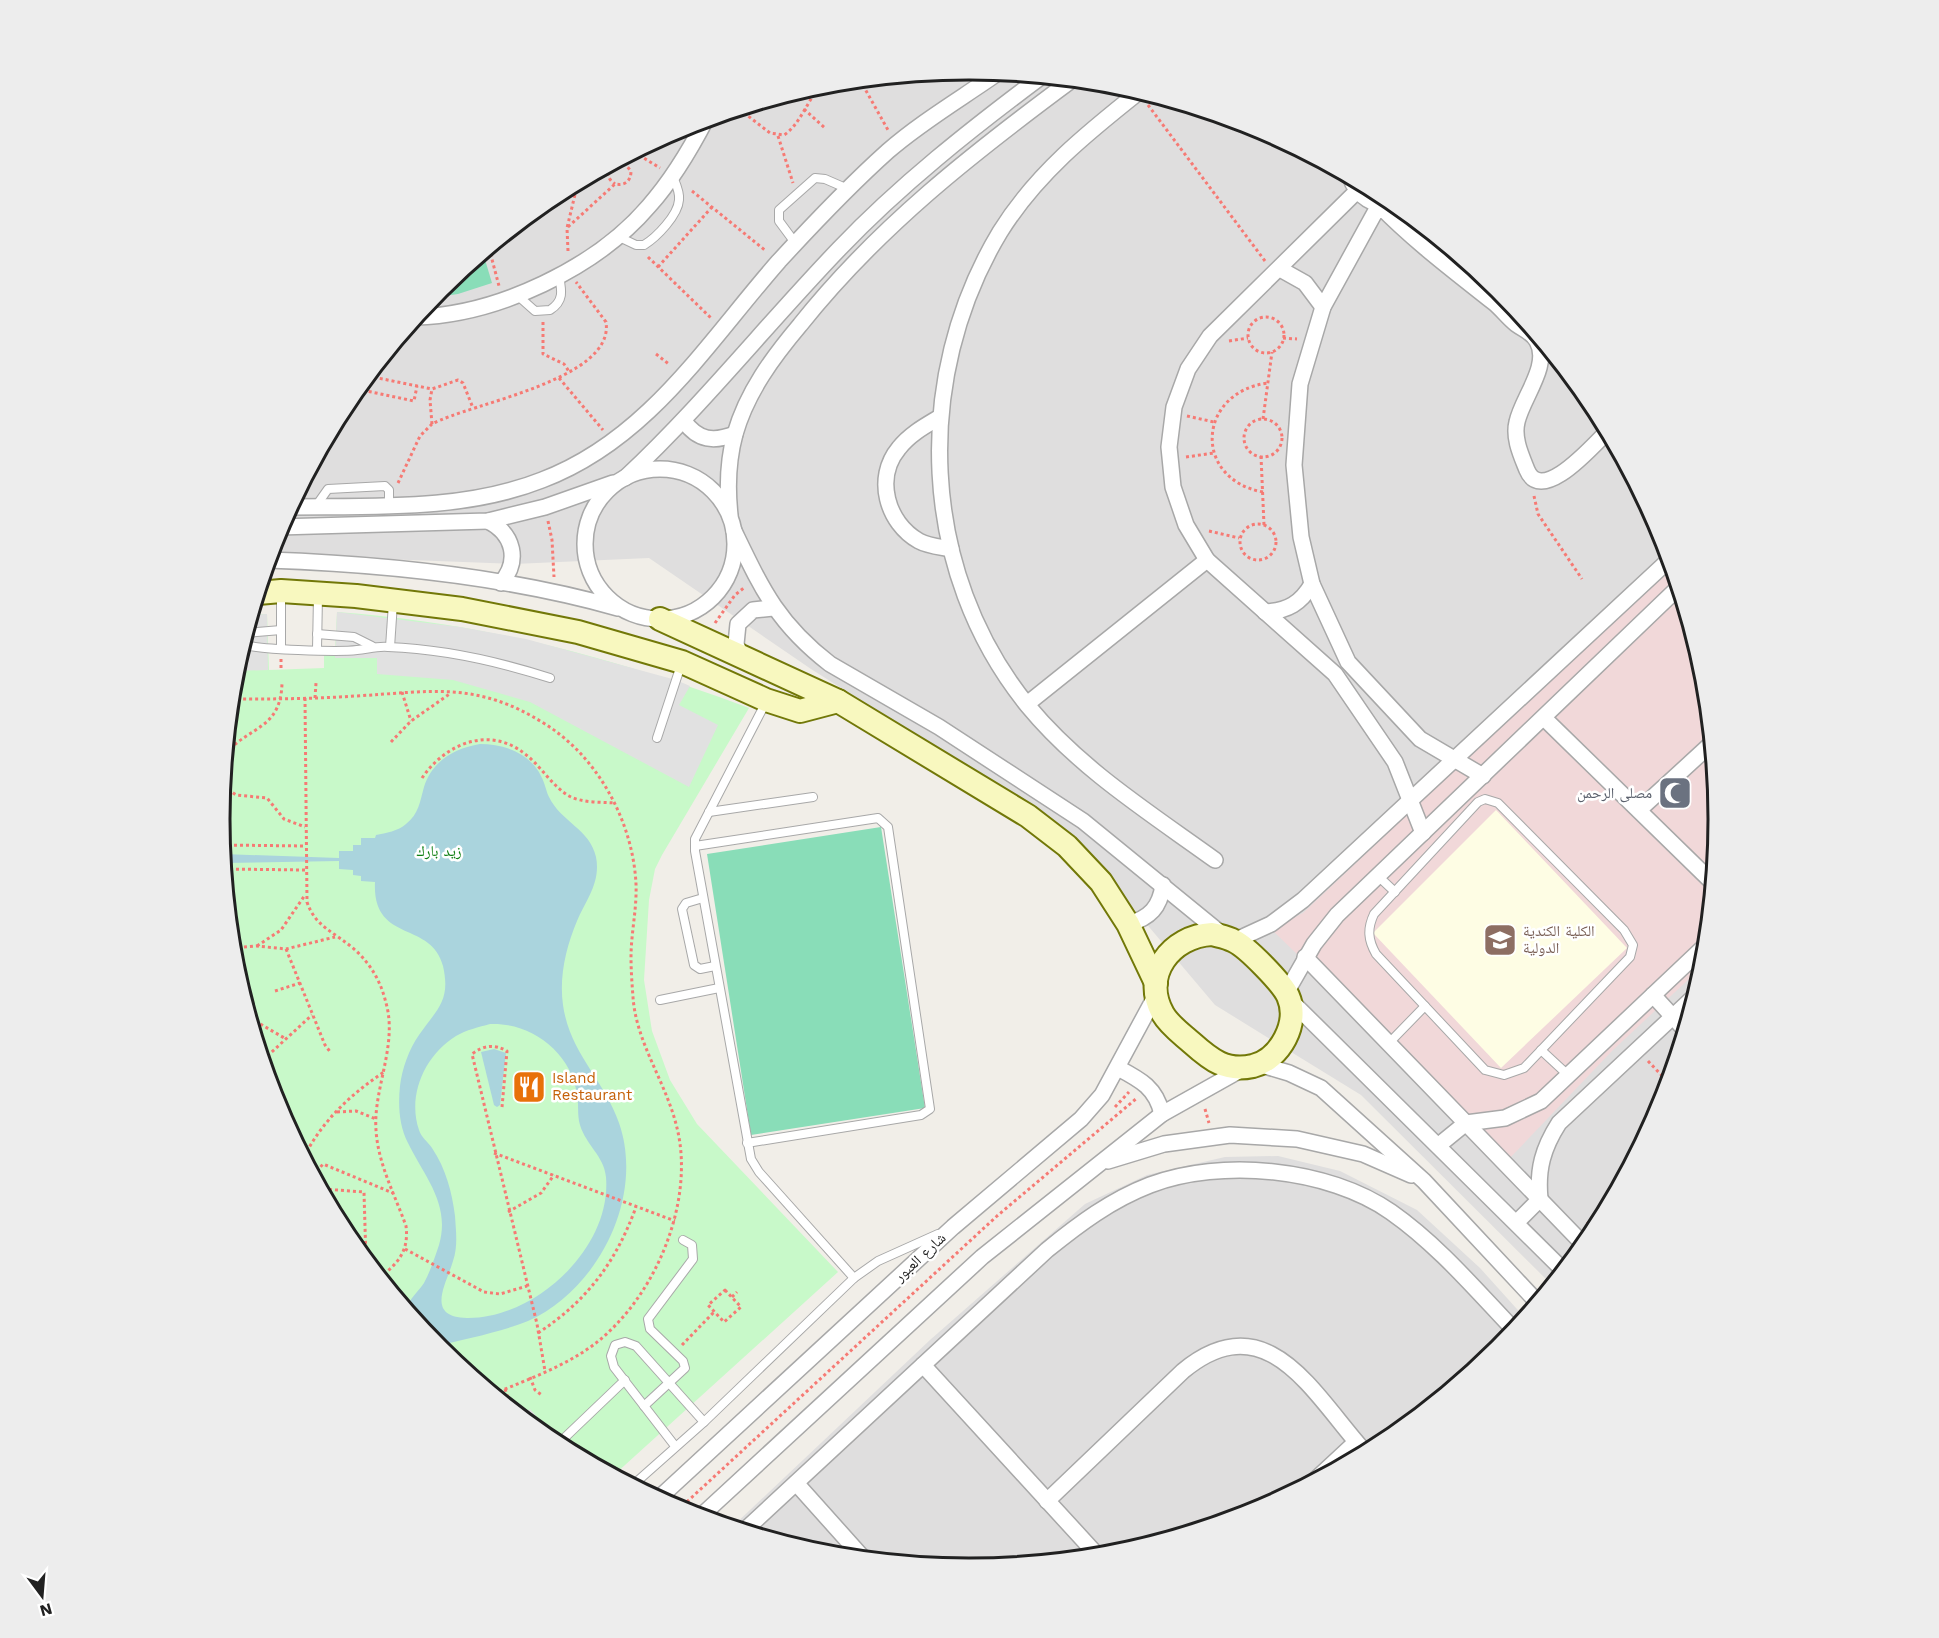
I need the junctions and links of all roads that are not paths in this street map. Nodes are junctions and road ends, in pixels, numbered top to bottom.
1 (987, 80) edge
2 (1034, 83) edge
3 (1064, 86) edge
4 (1131, 98) edge
5 (700, 131) edge
6 (672, 175) junction
7 (849, 190) junction
8 (1357, 191) joint
9 (1379, 205) junction
10 (617, 236) junction
11 (796, 244) junction
12 (1278, 272) junction
13 (563, 273) junction
14 (510, 297) junction
15 (1323, 307) junction
16 (1508, 313) edge
17 (429, 315) edge
18 (1540, 350) edge
19 (940, 417) junction
20 (684, 421) junction
21 (735, 434) junction
22 (1602, 436) edge
23 (622, 480) junction
24 (299, 507) edge
25 (730, 515) junction
26 (488, 521) junction
27 (290, 527) edge
28 (734, 531) junction
29 (951, 549) junction
30 (277, 560) edge
31 (1207, 560) junction
32 (1664, 565) edge
33 (501, 583) junction
34 (1312, 584) junction
35 (281, 591) junction
36 (266, 592) edge
37 (1673, 592) edge
38 (319, 593) junction
39 (394, 600) junction
40 (773, 608) junction
41 (627, 611) junction
42 (1265, 612) junction
43 (660, 619) junction
44 (281, 630) junction
45 (254, 632) edge
46 (317, 634) junction
47 (372, 646) junction
48 (251, 647) edge
49 (390, 647) junction
50 (281, 649) junction
51 (317, 649) junction
52 (740, 654) junction
53 (682, 662) junction
54 (1348, 663) junction
55 (1335, 674) junction
56 (550, 678) dead end
57 (766, 700) junction
58 (838, 701) junction
59 (1027, 704) junction
60 (1544, 718) junction
61 (657, 738) dead end
62 (1705, 749) edge
63 (1454, 760) junction
64 (1483, 776) junction
65 (813, 797) dead end
66 (1409, 801) junction
67 (1639, 810) junction
68 (710, 812) junction
69 (1423, 833) junction
70 (694, 846) junction
71 (1215, 860) dead end
72 (1378, 876) junction
73 (1706, 876) edge
74 (1164, 885) junction
75 (1395, 892) junction
76 (703, 898) junction
77 (1128, 924) junction
78 (1229, 939) junction
79 (1697, 954) edge
80 (1305, 957) junction
81 (715, 966) junction
82 (1678, 972) junction
83 (1690, 986) edge
84 (719, 988) junction
85 (1156, 989) junction
86 (1653, 995) junction
87 (1288, 996) junction
88 (660, 1000) dead end
89 (1685, 1004) edge
90 (1425, 1006) junction
91 (1673, 1016) junction
92 (1680, 1024) edge
93 (1389, 1043) junction
94 (1541, 1050) junction
95 (1252, 1066) junction
96 (1118, 1068) junction
97 (1568, 1075) junction
98 (1162, 1114) junction
99 (1466, 1123) junction
100 (747, 1143) junction
101 (1438, 1144) junction
102 (1099, 1164) junction
103 (1424, 1181) junction
104 (1540, 1199) junction
105 (1517, 1222) junction
106 (953, 1227) junction
107 (1577, 1239) edge
108 (683, 1240) dead end
109 (1559, 1265) edge
110 (854, 1278) junction
111 (1533, 1297) edge
112 (1509, 1324) edge
113 (923, 1365) junction
114 (625, 1380) junction
115 (669, 1384) junction
116 (644, 1406) junction
117 (704, 1422) junction
118 (564, 1437) edge
119 (675, 1446) junction
120 (1360, 1446) edge
121 (638, 1480) edge
122 (796, 1483) junction
123 (665, 1492) edge
124 (1047, 1501) junction
125 (708, 1510) edge
126 (751, 1525) edge
127 (1091, 1548) edge
128 (855, 1549) edge

1 - 7 street
2 - 20 street
3 - 21 street
4 - 19 street
5 - 6 street
6 - 10 street
6 - 10 lane
7 - 11 street
7 - 11 lane
8 - 9 street
8 - 12 street
9 - 15 street
9 - 16 street
10 - 13 street
11 - 24 street
12 - 15 street
12 - 31 street
13 - 14 street
13 - 14 lane
14 - 17 street
15 - 34 street
18 - 22 street
19 - 29 street
19 - 29 street
20 - 21 street
20 - 23 street
21 - 25 street
23 - 25 street
23 - 26 street
23 - 41 street
25 - 28 street
26 - 27 street
26 - 33 street
28 - 40 street
28 - 43 street
29 - 59 street
30 - 33 street
31 - 42 street
31 - 59 street
32 - 63 street
33 - 41 street
34 - 42 street
34 - 54 street
35 - 36 street
35 - 38 street
35 - 44 lane
37 - 60 street
38 - 39 street
38 - 46 lane
39 - 49 lane
39 - 53 street
40 - 52 street
40 - 74 street
41 - 43 street
42 - 55 street
43 - 52 street
44 - 45 lane
44 - 50 lane
46 - 47 lane
46 - 51 lane
47 - 49 lane
47 - 51 lane
48 - 50 lane
49 - 56 lane
50 - 51 lane
52 - 58 street
53 - 57 street
53 - 61 lane
54 - 55 street
54 - 63 street
55 - 66 street
57 - 58 street
57 - 68 lane
58 - 77 street
59 - 71 street
60 - 64 street
60 - 67 street
62 - 67 street
63 - 64 street
63 - 66 street
64 - 69 street
65 - 68 lane
66 - 69 street
66 - 78 street
67 - 73 street
68 - 70 lane
69 - 72 street
70 - 76 lane
70 - 100 lane
72 - 75 lane
72 - 80 street
74 - 77 street
74 - 78 street
75 - 90 lane
75 - 94 lane
76 - 81 lane
76 - 81 lane
77 - 85 street
78 - 85 street
78 - 87 street
79 - 82 street
80 - 87 street
80 - 93 street
81 - 84 lane
82 - 83 street
82 - 86 street
84 - 88 lane
84 - 100 lane
85 - 95 street
85 - 96 street, شارع العبور
86 - 91 street
86 - 97 street
87 - 95 street
87 - 101 street
89 - 91 street
90 - 93 lane
90 - 94 lane
91 - 92 street
91 - 104 street
93 - 99 street
94 - 97 lane
95 - 98 street
95 - 103 street
96 - 98 street
96 - 106 street, شارع العبور
97 - 99 street
98 - 102 street
99 - 101 street
99 - 104 street
100 - 110 lane
101 - 105 street
102 - 103 street
102 - 125 street
103 - 111 street
104 - 105 street
104 - 107 street
105 - 109 street
106 - 110 lane
106 - 123 street, شارع العبور
108 - 115 lane
110 - 117 lane
112 - 113 street
113 - 122 street
113 - 124 street
114 - 115 lane
114 - 116 lane
114 - 118 lane
115 - 116 lane
115 - 117 lane
116 - 119 lane
117 - 119 lane
119 - 121 lane
120 - 124 street
122 - 126 street
122 - 128 street
124 - 127 street

